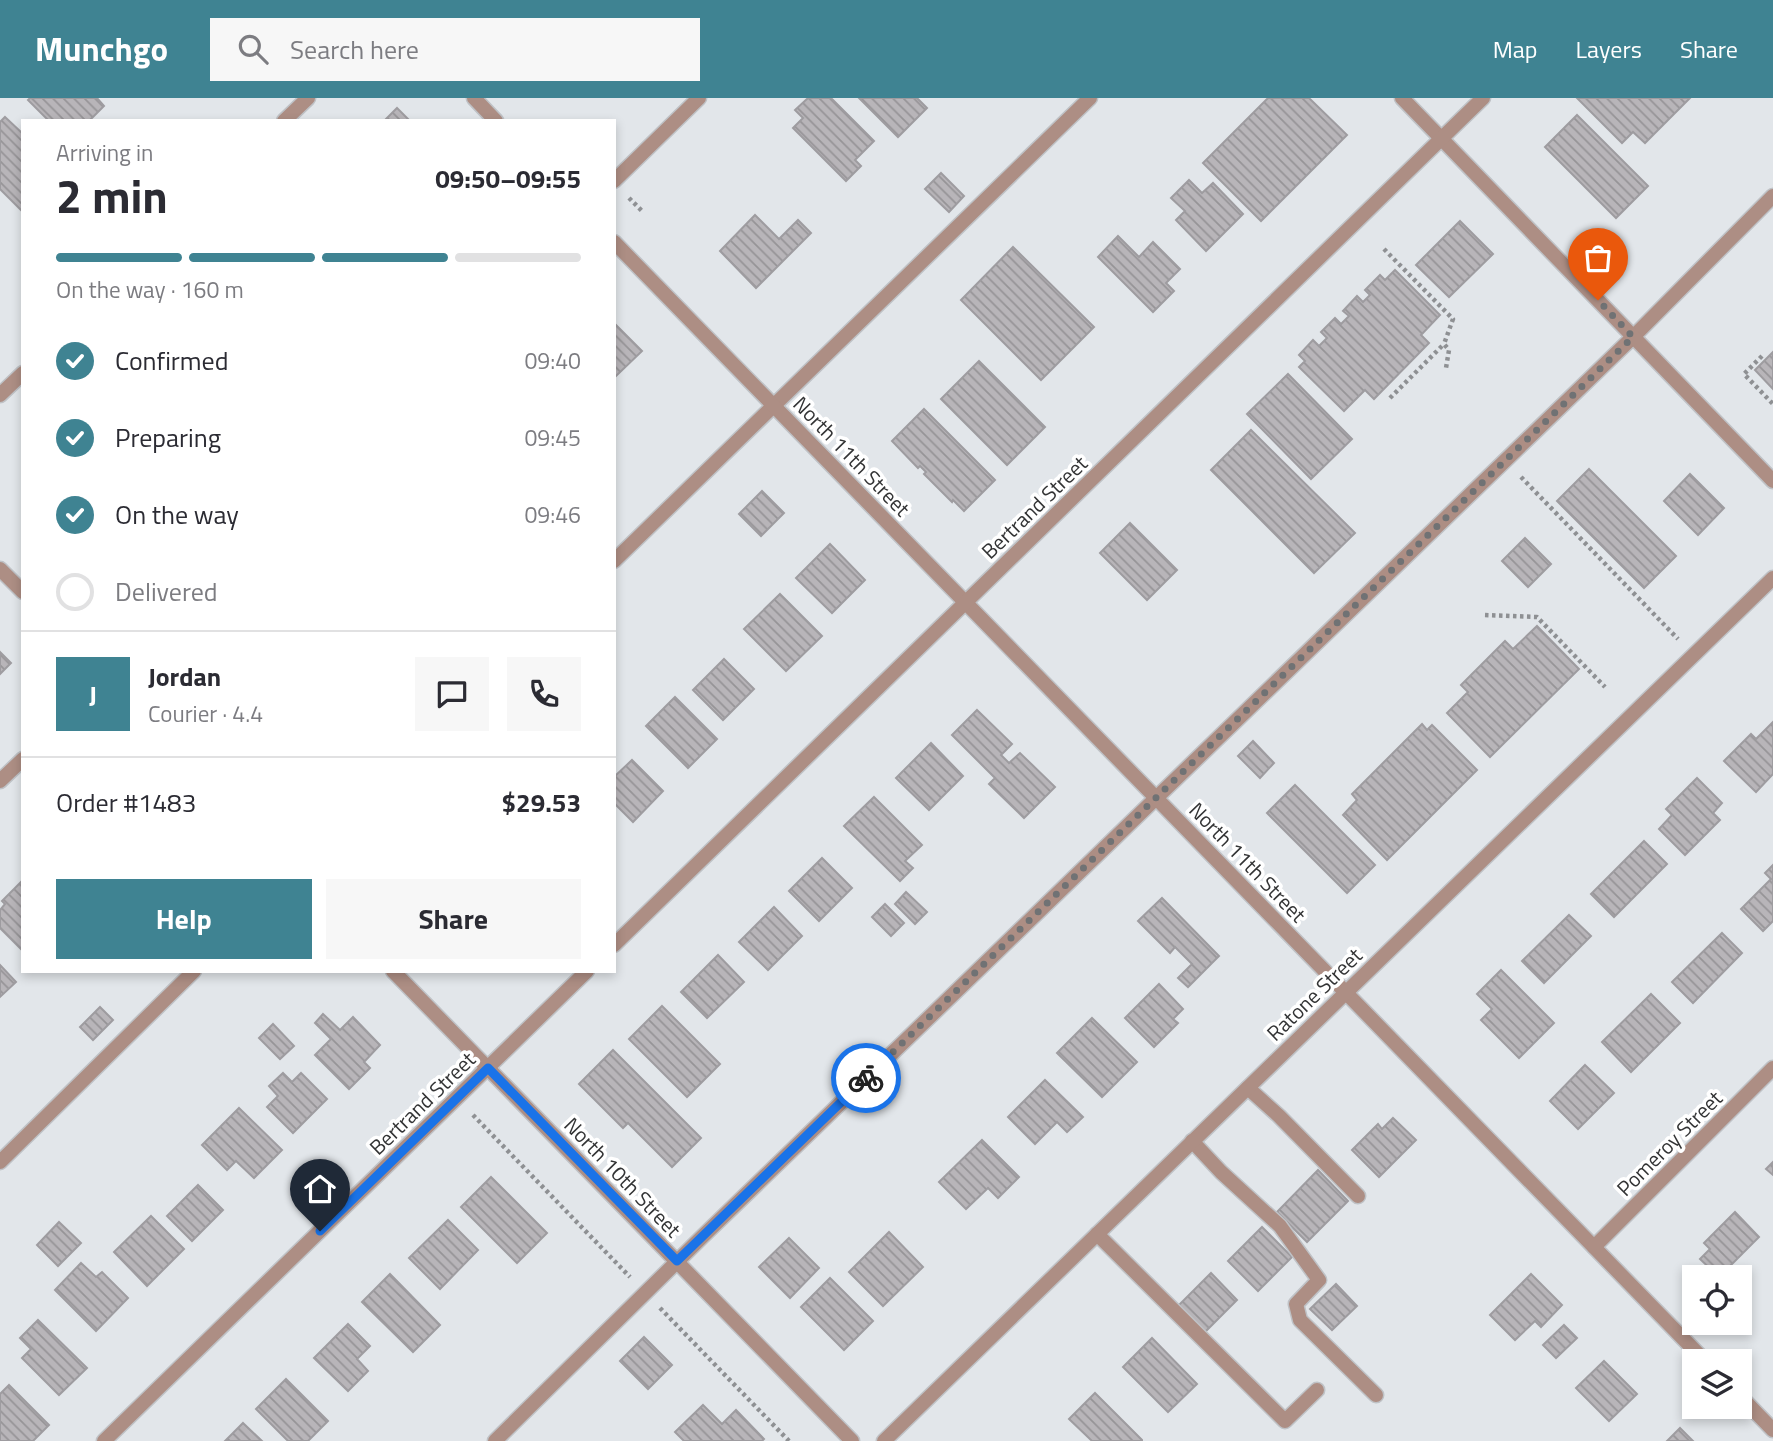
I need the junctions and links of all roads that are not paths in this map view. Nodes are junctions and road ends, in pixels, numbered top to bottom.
1 (308, 98) edge
2 (474, 98) edge
3 (699, 98) edge
4 (1090, 98) edge
5 (1402, 98) edge
6 (1483, 98) edge
7 (286, 119) edge
8 (494, 119) edge
9 (1441, 139) junction
10 (616, 179) edge
11 (1773, 196) edge
12 (616, 244) edge
13 (1633, 337) junction
14 (21, 375) edge
15 (0, 395) edge
16 (773, 405) junction
17 (1773, 481) edge
18 (616, 559) edge
19 (0, 569) edge
20 (1773, 578) edge
21 (21, 591) edge
22 (966, 603) junction
23 (21, 761) edge
24 (0, 781) edge
25 (1156, 798) junction
26 (616, 943) edge
27 (192, 973) edge
28 (395, 973) edge
29 (585, 973) edge
30 (1346, 992) junction
31 (488, 1068) junction
32 (1773, 1068) edge
33 (1248, 1087) junction
34 (1192, 1142) junction
35 (0, 1162) edge
36 (1358, 1196) dead end
37 (1097, 1234) junction
38 (1594, 1247) junction
39 (677, 1261) junction
40 (1693, 1349) edge
41 (1317, 1390) dead end
42 (1376, 1395) dead end
43 (1752, 1408) edge
44 (1773, 1430) edge
45 (104, 1441) edge
46 (495, 1441) edge
47 (852, 1441) edge
48 (884, 1441) edge

1 - 7 street
2 - 8 street
3 - 10 street
4 - 16 street
5 - 9 street
6 - 9 street, Bertrand Street
9 - 13 street
9 - 22 street, Bertrand Street
11 - 13 street
12 - 16 street, North 11th Street
13 - 17 street
13 - 25 street
14 - 15 street
16 - 18 street
16 - 22 street, North 11th Street
19 - 21 street
20 - 30 street, Ratone Street
22 - 25 street, North 11th Street
22 - 26 street, Bertrand Street
23 - 24 street
25 - 30 street, North 11th Street
25 - 39 street
27 - 35 street
28 - 31 street, North 10th Street
29 - 31 street, Bertrand Street
30 - 33 street, Ratone Street
30 - 38 street, North 11th Street
31 - 39 street, North 10th Street
31 - 45 street, Bertrand Street
32 - 38 street, Pomeroy Street
33 - 34 street, Ratone Street
33 - 36 street
34 - 37 street, Ratone Street
34 - 42 street
37 - 41 street
37 - 48 street, Ratone Street
38 - 40 street, North 11th Street
39 - 46 street
39 - 47 street, North 10th Street
43 - 44 street

